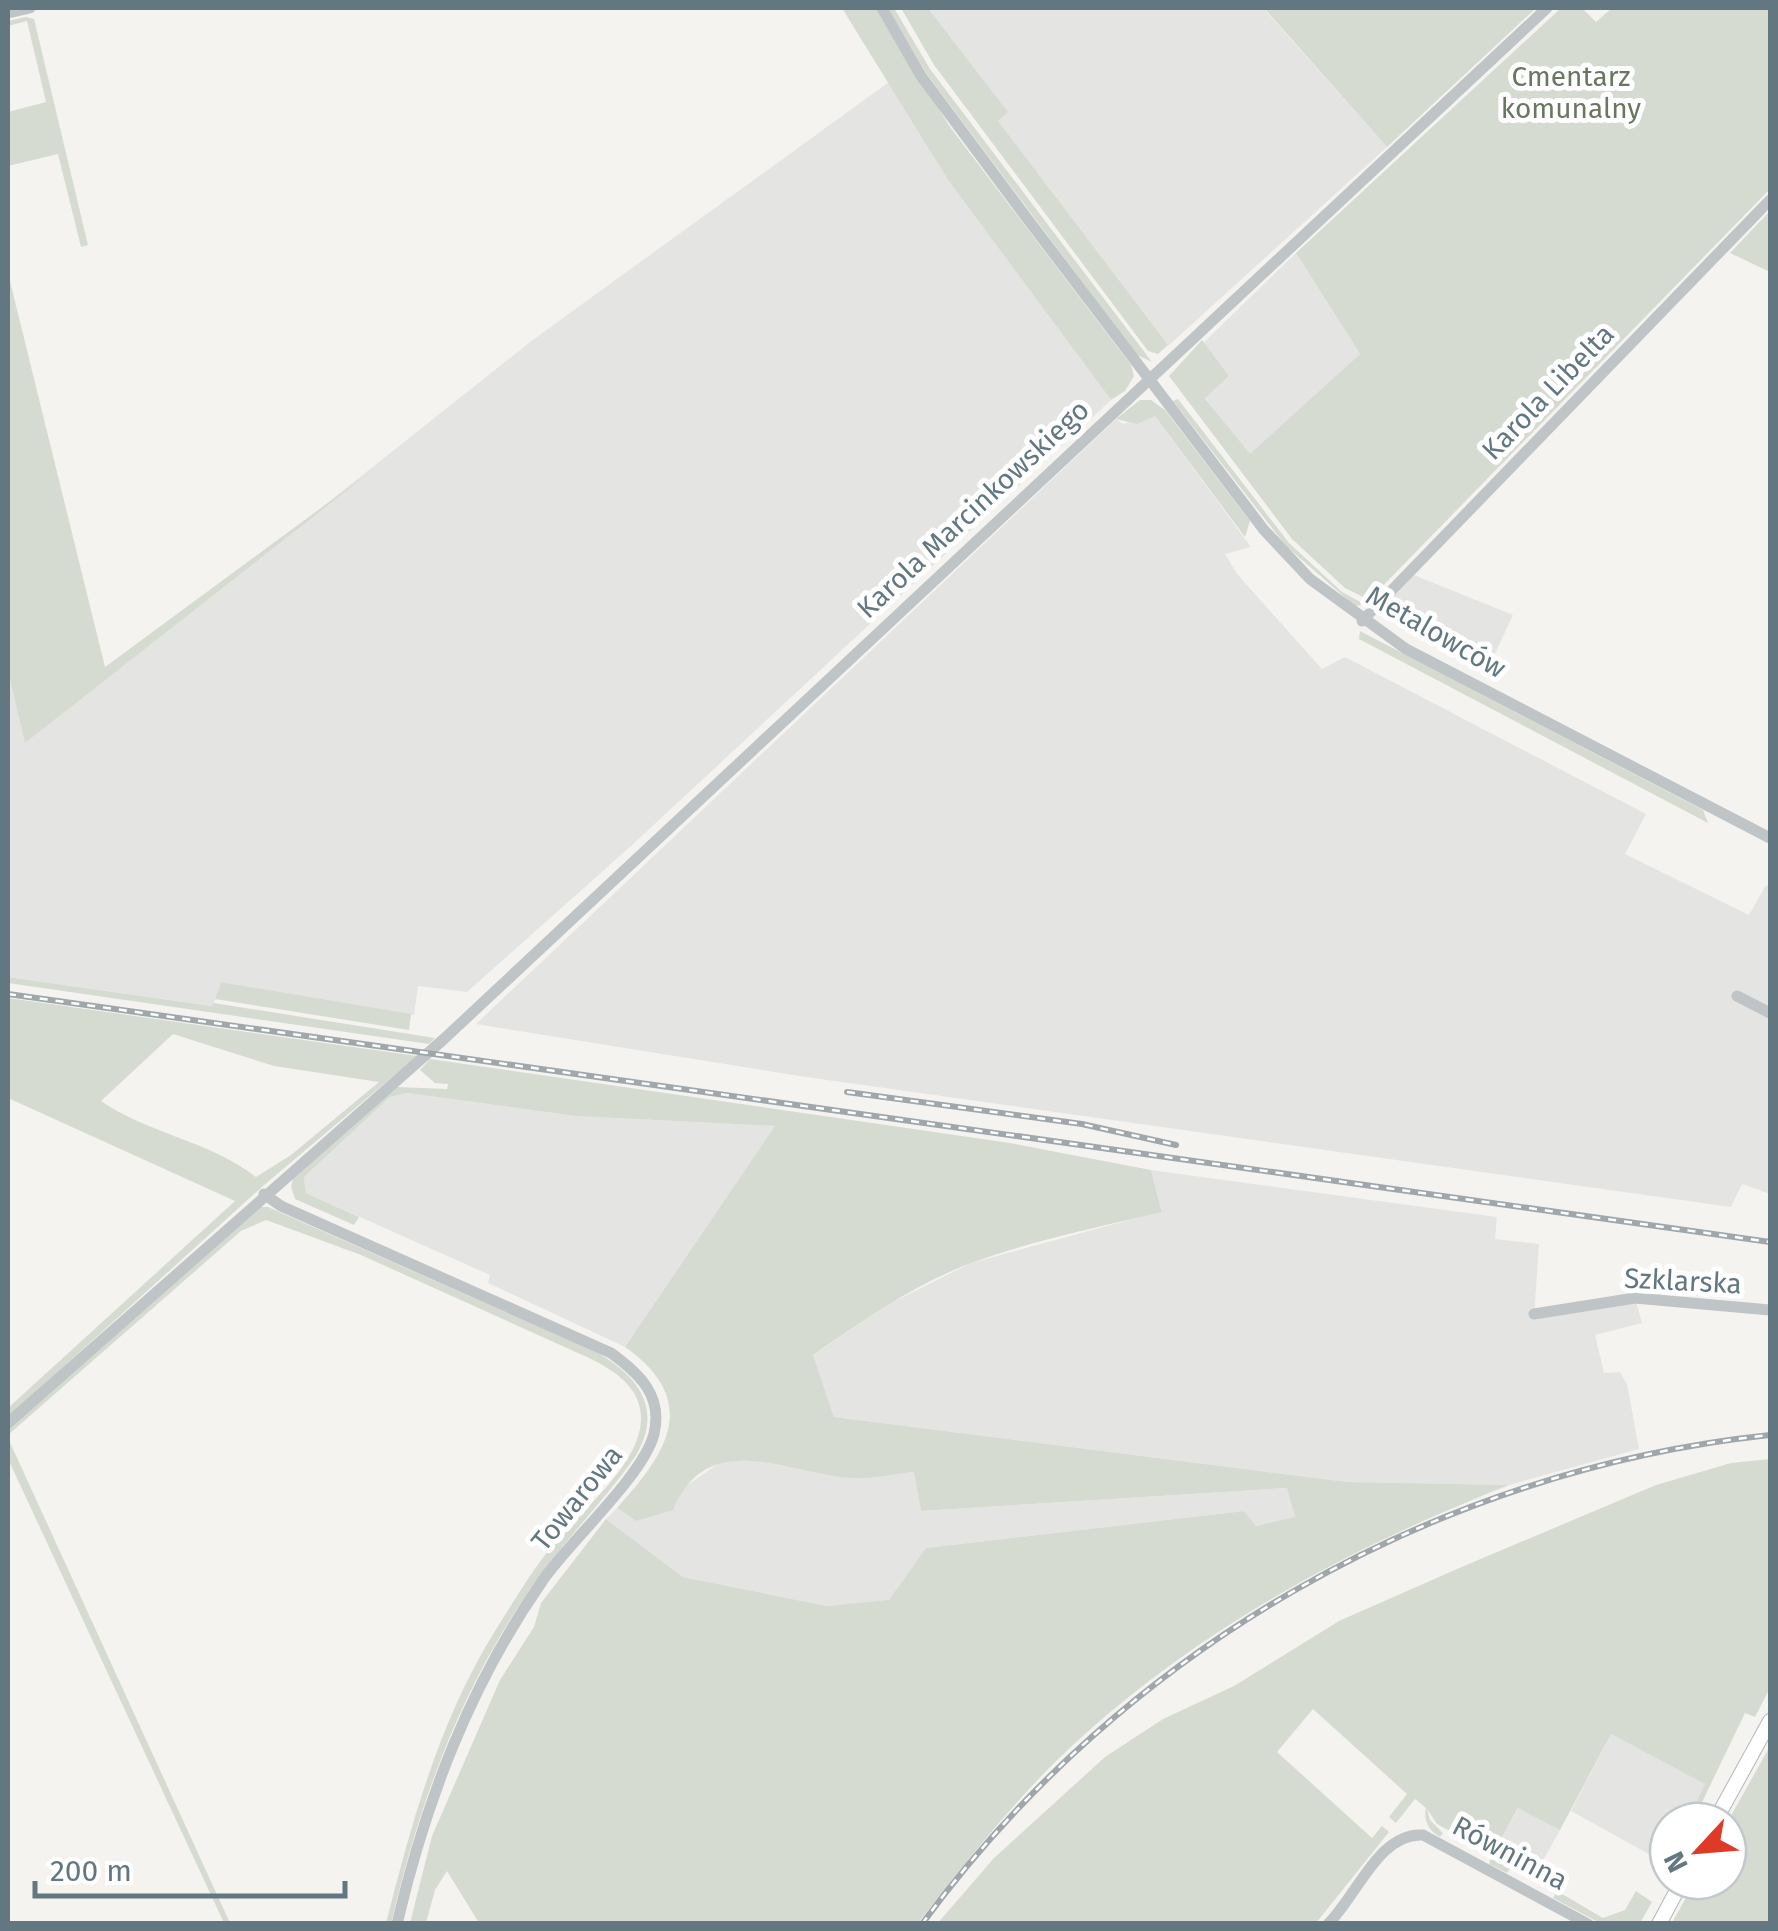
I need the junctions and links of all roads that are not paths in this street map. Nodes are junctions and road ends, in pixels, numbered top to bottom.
1 (30, 8) edge
2 (882, 8) edge
3 (1547, 8) edge
4 (8, 11) edge
5 (1770, 200) edge
6 (1148, 378) junction
7 (1362, 620) junction
8 (1770, 838) edge
9 (1736, 996) dead end
10 (1770, 1014) edge
11 (264, 1194) junction
12 (1770, 1310) edge
13 (1534, 1314) dead end
14 (8, 1422) edge
15 (1770, 1721) edge
16 (1726, 1801) edge
17 (1671, 1901) edge
18 (397, 1924) edge
19 (1328, 1924) edge
20 (1588, 1924) edge
21 (1659, 1924) edge

1 - 4 street
2 - 6 street, Metalowców
3 - 6 street, Karola Marcinkowskiego
5 - 7 street, Karola Libelta
6 - 7 street, Metalowców
6 - 11 street, Karola Marcinkowskiego
7 - 8 street, Metalowców
9 - 10 street
11 - 14 street, Karola Marcinkowskiego
11 - 18 street, Towarowa
12 - 13 street, Szklarska
15 - 16 main road
17 - 21 main road
19 - 20 street, Równinna

